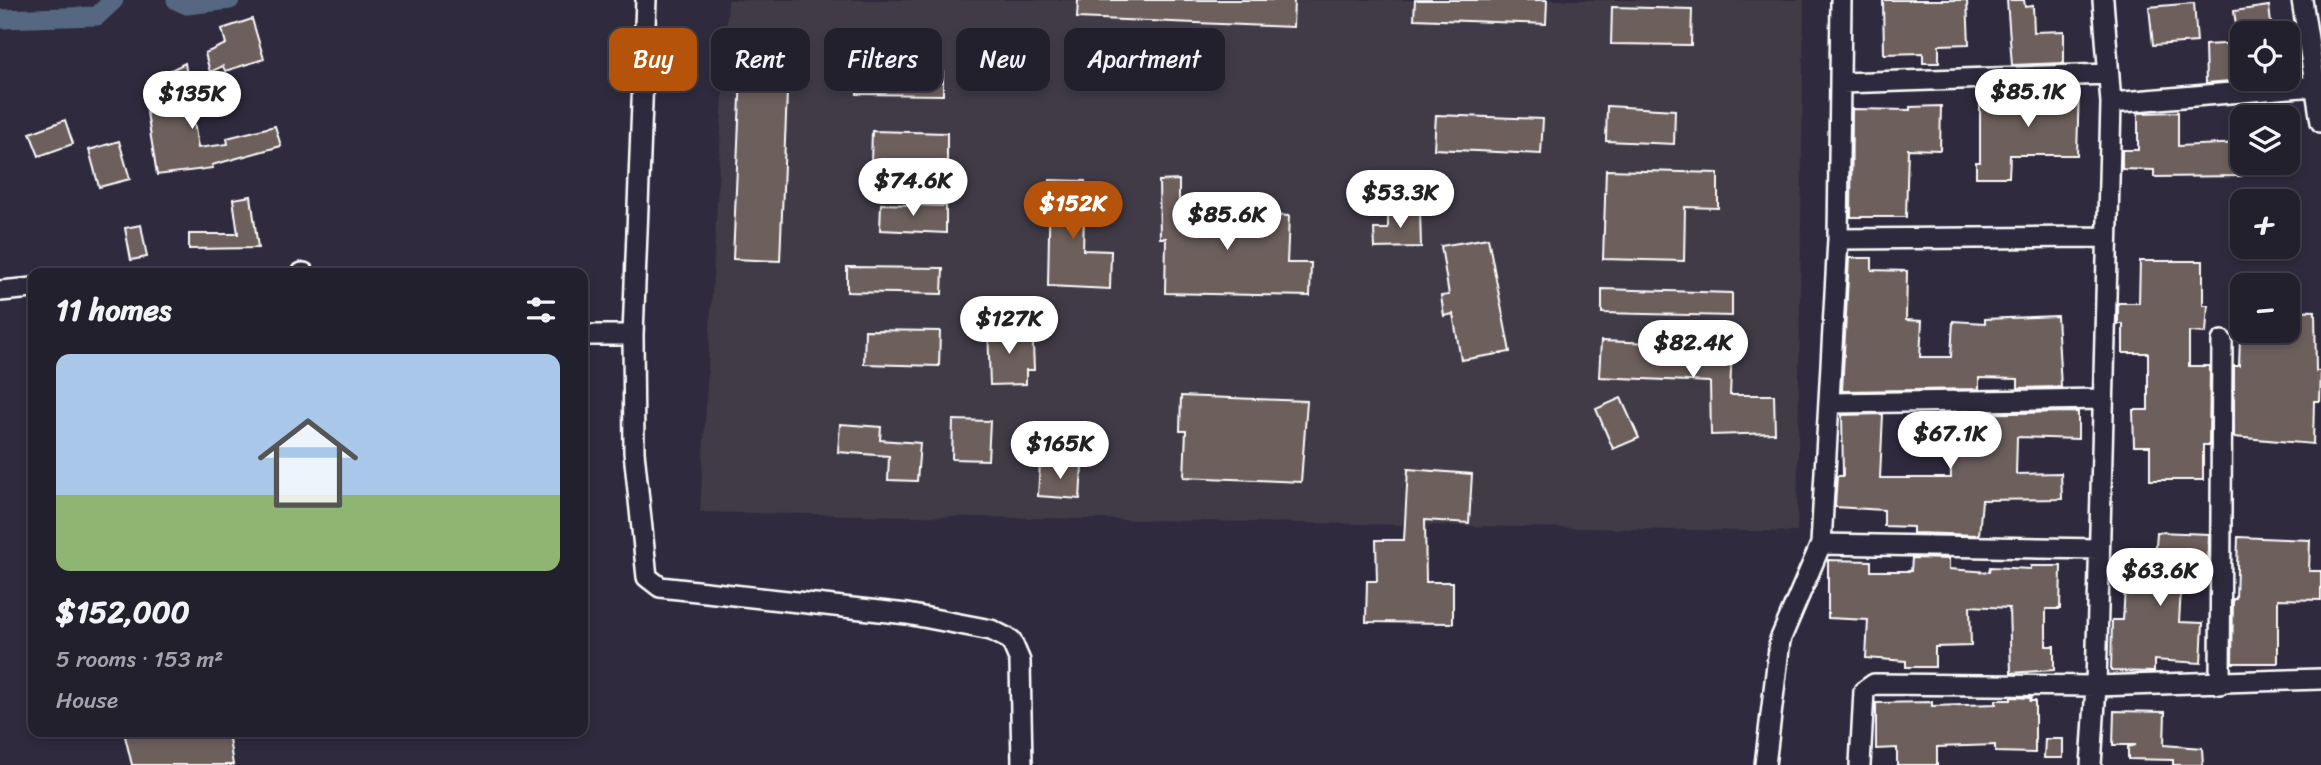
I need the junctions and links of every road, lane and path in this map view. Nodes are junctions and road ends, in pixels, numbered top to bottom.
1 (646, 0) edge
2 (1841, 0) edge
3 (2103, 0) edge
4 (2302, 0) edge
5 (2109, 74) junction
6 (1842, 83) junction
7 (2315, 86) junction
8 (2111, 103) junction
9 (2321, 122) edge
10 (2107, 237) junction
11 (1838, 239) junction
12 (28, 288) edge
13 (0, 291) edge
14 (588, 335) edge
15 (633, 335) junction
16 (2222, 341) dead end
17 (2103, 399) junction
18 (1831, 403) junction
19 (1821, 544) junction
20 (2099, 549) junction
21 (2321, 679) edge
22 (2220, 684) junction
23 (2095, 686) junction
24 (1022, 765) edge
25 (1765, 765) edge
26 (1860, 765) edge
27 (2091, 765) edge

1 - 15 street
2 - 6 street
3 - 5 street
4 - 7 street
5 - 6 street
5 - 8 street
6 - 11 street
7 - 8 street
7 - 9 street
8 - 10 street
10 - 11 street
10 - 17 street
11 - 18 street
12 - 13 street
14 - 15 street
15 - 24 street
16 - 22 street
17 - 18 street
17 - 20 street
18 - 19 street
19 - 20 street
19 - 25 street
20 - 23 street
21 - 22 street
22 - 23 street
23 - 26 street
23 - 27 street

